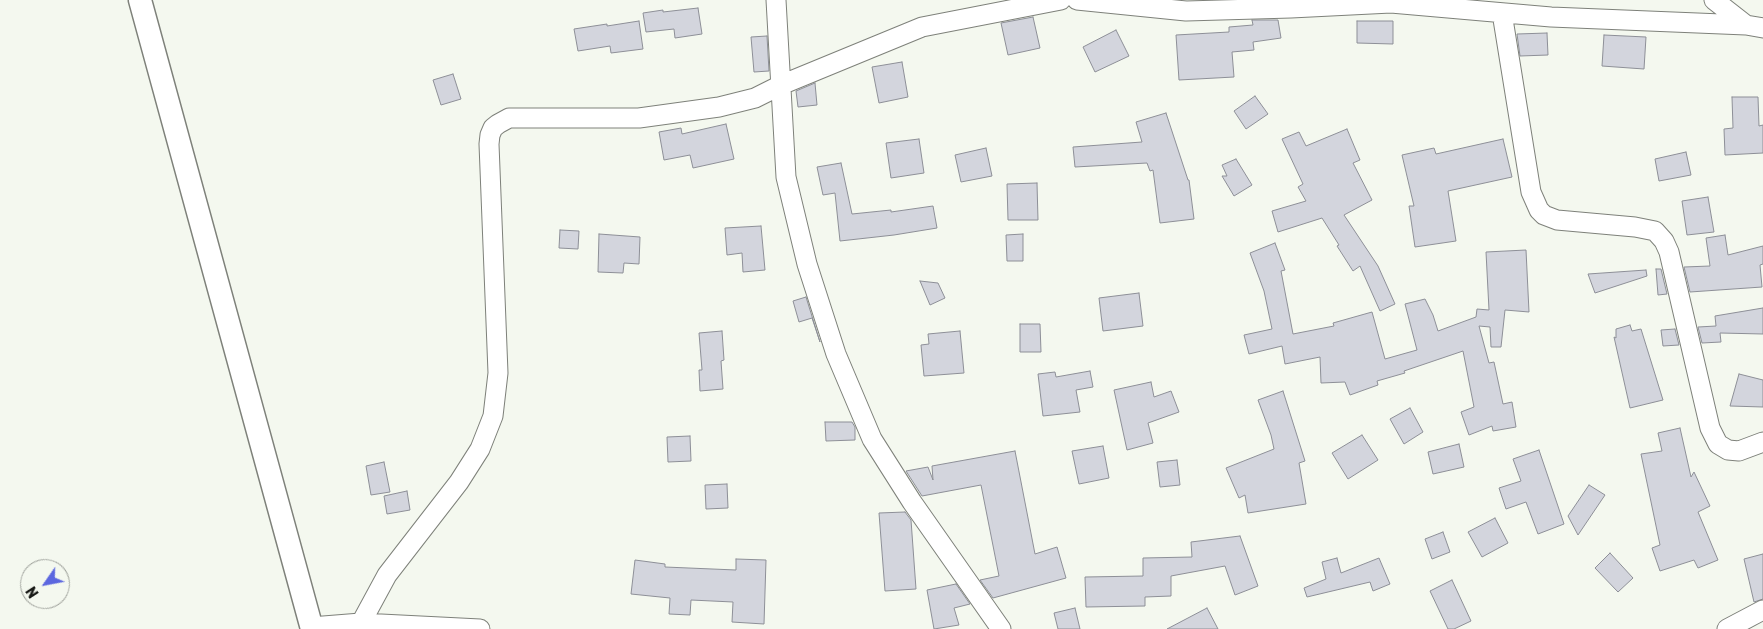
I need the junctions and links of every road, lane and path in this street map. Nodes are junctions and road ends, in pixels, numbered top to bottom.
1 (140, 0) edge
2 (776, 0) edge
3 (1061, 0) edge
4 (1077, 0) edge
5 (1714, 0) edge
6 (1502, 13) junction
7 (1754, 26) edge
8 (781, 85) junction
9 (1763, 442) edge
10 (1763, 610) edge
11 (361, 623) junction
12 (312, 628) edge
13 (480, 629) edge
14 (1001, 629) edge
15 (1727, 629) edge

1 - 12 street
2 - 8 street
3 - 8 street
4 - 6 street
5 - 7 street
6 - 7 street
6 - 9 street
8 - 11 street
8 - 14 street
10 - 15 street
11 - 12 street
11 - 13 street

